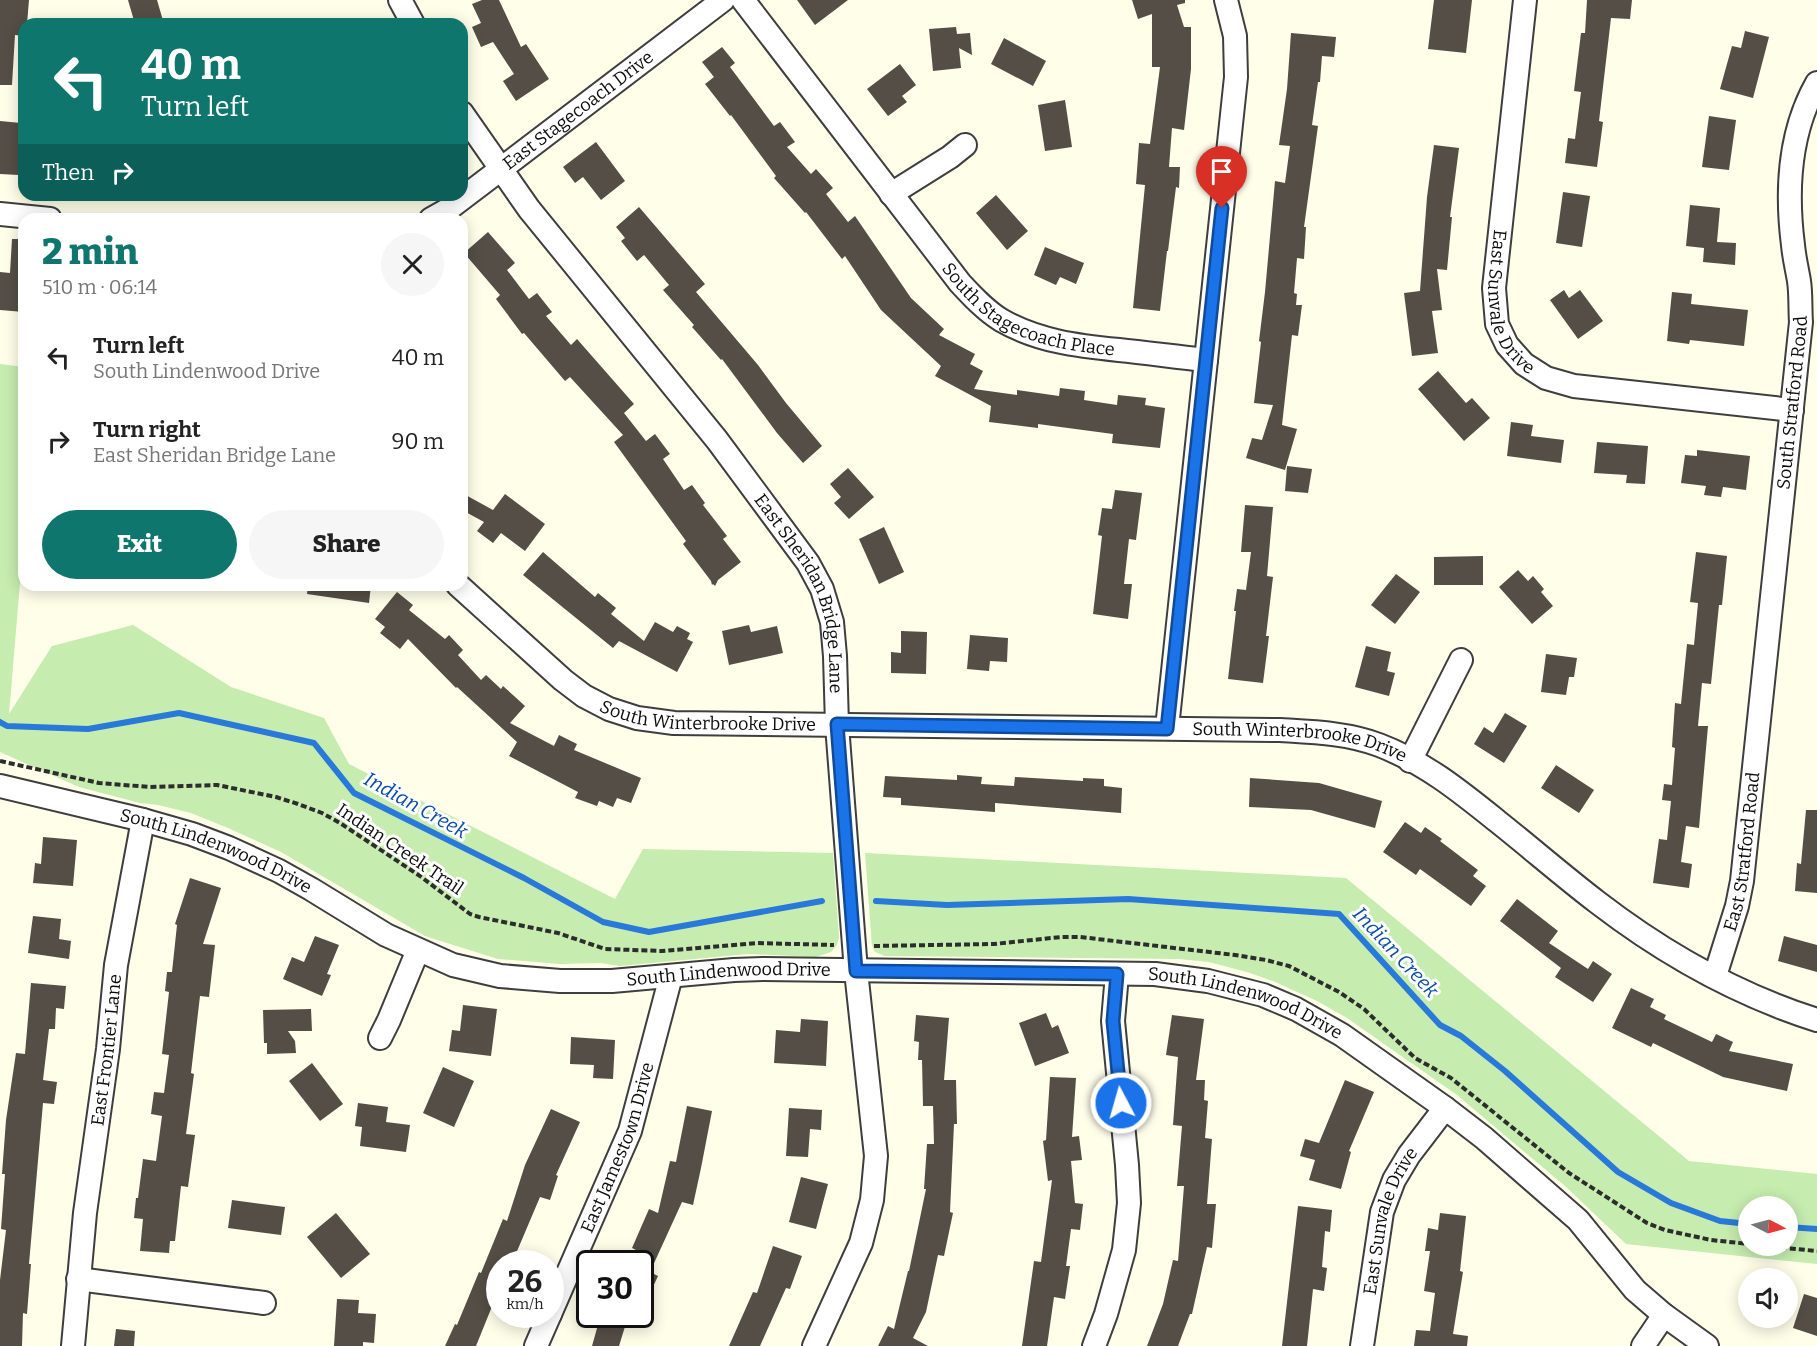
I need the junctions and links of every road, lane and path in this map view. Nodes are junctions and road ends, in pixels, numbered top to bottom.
1 (400, 0) edge
2 (723, 0) edge
3 (744, 0) edge
4 (1226, 0) edge
5 (1525, 0) edge
6 (410, 18) edge
7 (1817, 83) edge
8 (468, 122) edge
9 (965, 146) dead end
10 (501, 170) junction
11 (468, 194) edge
12 (891, 194) junction
13 (459, 201) edge
14 (442, 213) edge
15 (0, 214) edge
16 (18, 216) edge
17 (1206, 360) junction
18 (1792, 410) junction
19 (465, 591) edge
20 (1461, 660) dead end
21 (837, 724) junction
22 (1758, 726) joint
23 (1167, 729) junction
24 (0, 761) edge
25 (1410, 761) junction
26 (0, 786) edge
27 (143, 820) junction
28 (605, 949) dead end
29 (418, 950) junction
30 (856, 971) junction
31 (1117, 974) junction
32 (671, 976) junction
33 (1715, 976) junction
34 (1817, 1020) edge
35 (380, 1038) dead end
36 (1445, 1108) junction
37 (1617, 1205) dead end
38 (1738, 1243) edge
39 (1798, 1249) edge
40 (1817, 1251) edge
41 (78, 1279) junction
42 (564, 1282) edge
43 (264, 1303) dead end
44 (1664, 1315) junction
45 (544, 1328) edge
46 (73, 1346) edge
47 (536, 1346) edge
48 (814, 1346) edge
49 (1094, 1346) edge
50 (1362, 1346) edge
51 (1644, 1346) edge
52 (1707, 1346) edge

1 - 6 street
2 - 10 street, East Stagecoach Drive
3 - 12 street, South Stagecoach Place
4 - 17 street
5 - 18 street, East Sunvale Drive
7 - 18 street, South Stratford Road
8 - 10 street, East Sheridan Bridge Lane
9 - 12 street
10 - 11 street, East Stagecoach Drive
10 - 21 street, East Sheridan Bridge Lane
12 - 17 street, South Stagecoach Place
13 - 14 street, East Stagecoach Drive
15 - 16 street
17 - 23 street
18 - 22 street, South Stratford Road
19 - 21 street, South Winterbrooke Drive
20 - 25 street
21 - 23 street, South Winterbrooke Drive
21 - 30 street, East Sheridan Bridge Lane
22 - 33 street, East Stratford Road
23 - 25 street, South Winterbrooke Drive
24 - 28 path, Indian Creek Trail
25 - 33 street, South Winterbrooke Drive
26 - 27 street, South Lindenwood Drive
27 - 29 street, South Lindenwood Drive
27 - 41 street, East Frontier Lane
29 - 32 street, South Lindenwood Drive
29 - 35 street
30 - 31 street, South Lindenwood Drive
30 - 32 street, South Lindenwood Drive
30 - 48 street, East Sheridan Bridge Lane
31 - 36 street, South Lindenwood Drive
31 - 49 street
32 - 42 street, East Jamestown Drive
33 - 34 street, South Winterbrooke Drive
36 - 44 street, South Lindenwood Drive
36 - 50 street, East Sunvale Drive
37 - 38 path
39 - 40 path
41 - 43 street
41 - 46 street, East Frontier Lane
44 - 51 street
44 - 52 street, South Lindenwood Drive
45 - 47 street, East Jamestown Drive

